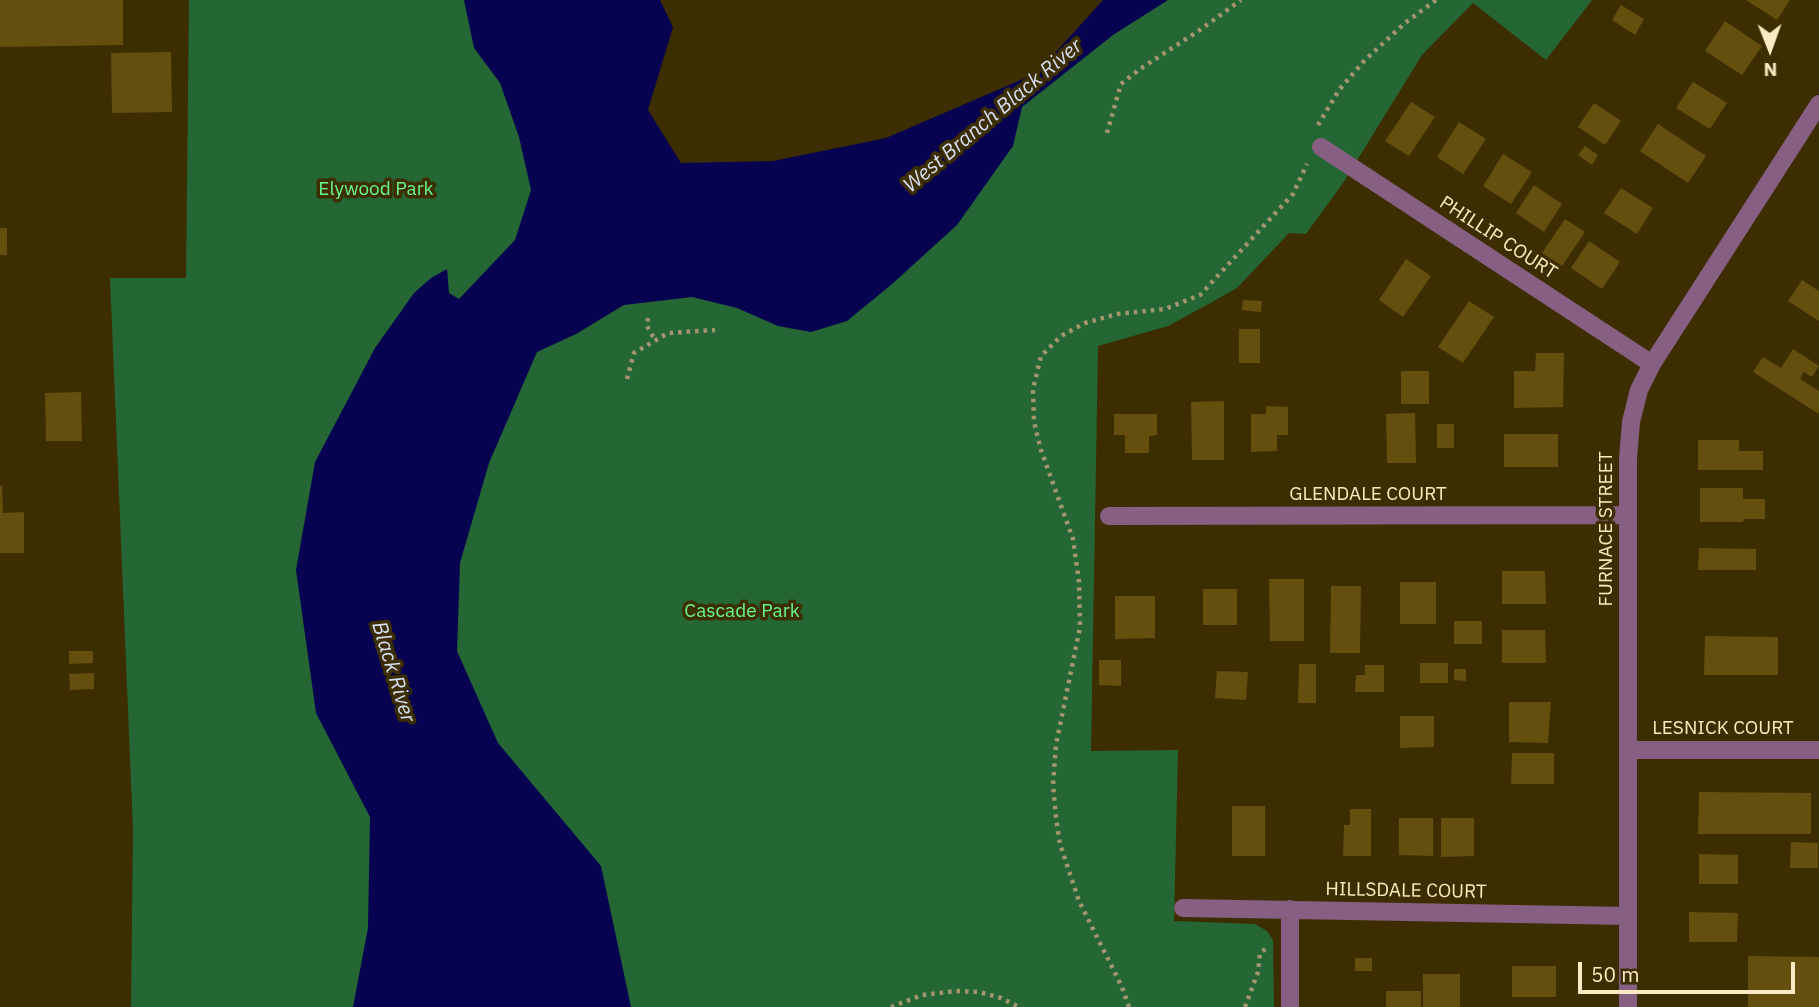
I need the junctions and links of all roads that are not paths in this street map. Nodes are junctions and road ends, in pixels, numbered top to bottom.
1 (1819, 104) edge
2 (1315, 146) road end
3 (1653, 364) junction
4 (1628, 515) junction
5 (1109, 516) dead end
6 (1628, 750) junction
7 (1819, 750) edge
8 (1183, 908) dead end
9 (1290, 909) junction
10 (1628, 916) junction
11 (1290, 1007) edge
12 (1628, 1007) edge

1 - 3 street, FURNACE STREET
2 - 3 street, PHILLIP COURT
3 - 4 street, FURNACE STREET
4 - 5 street, GLENDALE COURT
4 - 6 street, FURNACE STREET
6 - 7 street, LESNICK COURT
6 - 10 street, FURNACE STREET
8 - 9 street, HILLSDALE COURT
9 - 10 street, HILLSDALE COURT
9 - 11 street
10 - 12 street, FURNACE STREET

